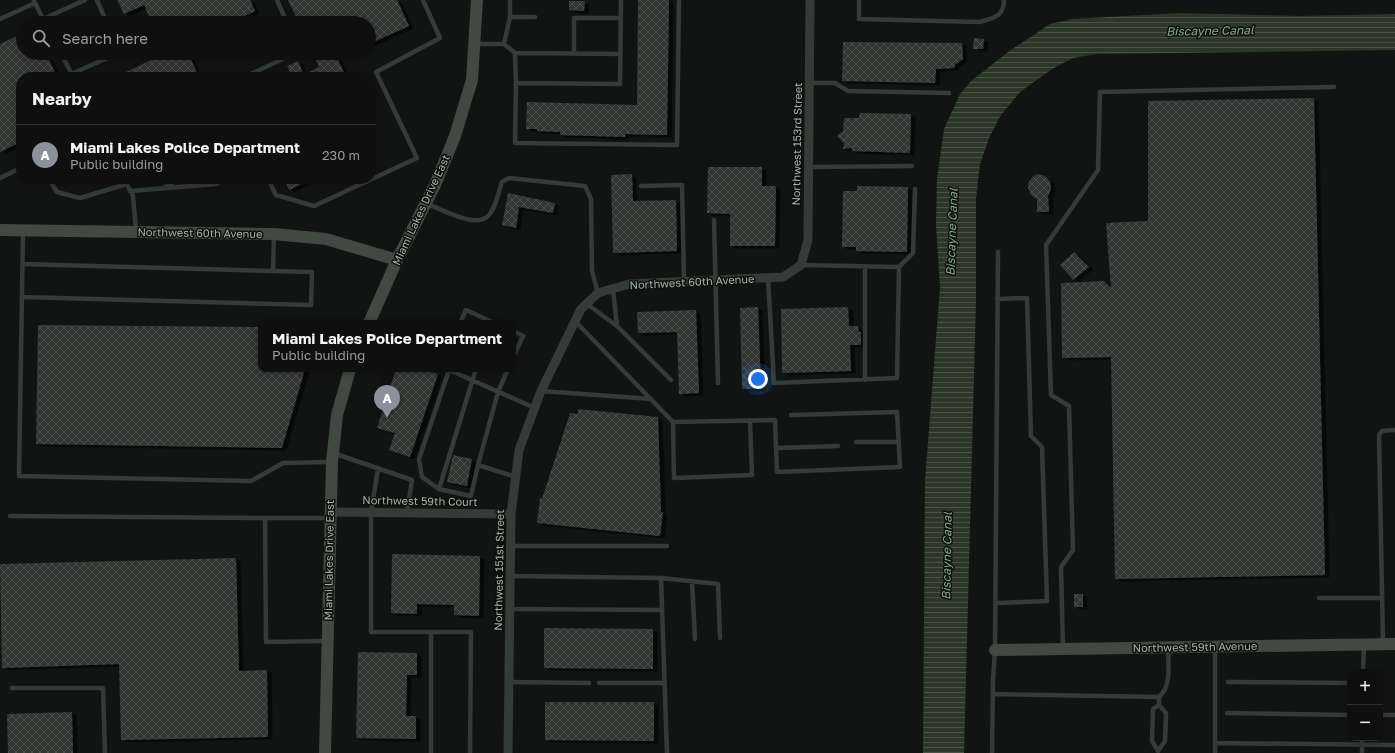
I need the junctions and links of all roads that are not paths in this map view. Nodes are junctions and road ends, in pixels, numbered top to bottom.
1 (85, 0) edge
2 (97, 0) edge
3 (277, 0) edge
4 (423, 0) edge
5 (477, 0) edge
6 (510, 0) edge
7 (621, 0) edge
8 (679, 0) edge
9 (810, 0) edge
10 (859, 0) edge
11 (1004, 0) edge
12 (34, 1) edge
13 (42, 16) edge
14 (54, 16) edge
15 (104, 16) edge
16 (285, 16) edge
17 (510, 17) junction
18 (536, 17) dead end
19 (620, 18) junction
20 (0, 19) edge
21 (476, 44) junction
22 (504, 44) junction
23 (515, 53) junction
24 (574, 54) junction
25 (620, 54) junction
26 (64, 60) edge
27 (104, 60) edge
28 (281, 60) edge
29 (70, 72) edge
30 (78, 72) edge
31 (255, 72) edge
32 (376, 72) edge
33 (376, 72) edge
34 (516, 83) junction
35 (809, 83) junction
36 (1334, 87) dead end
37 (949, 93) dead end
38 (912, 166) dead end
39 (808, 167) junction
40 (16, 170) edge
41 (376, 177) edge
42 (0, 178) edge
43 (52, 184) edge
44 (127, 184) joint
45 (171, 184) edge
46 (216, 184) edge
47 (270, 184) edge
48 (361, 184) edge
49 (641, 186) dead end
50 (163, 188) junction
51 (915, 189) dead end
52 (130, 191) junction
53 (426, 203) junction
54 (714, 220) dead end
55 (0, 230) edge
56 (23, 230) junction
57 (136, 232) junction
58 (274, 234) junction
59 (998, 252) dead end
60 (397, 260) junction
61 (22, 264) junction
62 (801, 265) junction
63 (864, 266) junction
64 (899, 267) junction
65 (273, 271) junction
66 (768, 278) junction
67 (715, 280) junction
68 (684, 281) junction
69 (613, 289) junction
70 (598, 293) junction
71 (22, 297) junction
72 (997, 299) junction
73 (587, 304) junction
74 (370, 320) edge
75 (461, 320) edge
76 (488, 320) edge
77 (575, 322) junction
78 (617, 326) junction
79 (516, 333) edge
80 (516, 351) edge
81 (349, 372) edge
82 (447, 372) edge
83 (454, 372) edge
84 (475, 372) edge
85 (507, 372) edge
86 (471, 380) junction
87 (671, 380) dead end
88 (865, 380) junction
89 (718, 383) dead end
90 (541, 391) junction
91 (498, 392) junction
92 (651, 400) junction
93 (535, 408) junction
94 (791, 415) dead end
95 (750, 420) junction
96 (673, 422) junction
97 (1395, 430) edge
98 (856, 442) dead end
99 (899, 442) junction
100 (838, 446) dead end
101 (776, 448) junction
102 (333, 458) junction
103 (478, 466) junction
104 (378, 469) junction
105 (516, 478) junction
106 (439, 489) junction
107 (371, 512) junction
108 (408, 513) junction
109 (511, 514) junction
110 (329, 515) junction
111 (10, 516) dead end
112 (265, 518) junction
113 (510, 546) junction
114 (667, 546) dead end
115 (510, 576) junction
116 (661, 578) junction
117 (692, 581) junction
118 (1319, 598) dead end
119 (1382, 598) junction
120 (996, 603) junction
121 (510, 609) junction
122 (662, 610) junction
123 (431, 632) junction
124 (720, 638) dead end
125 (695, 639) dead end
126 (327, 641) junction
127 (1364, 644) junction
128 (1389, 644) edge
129 (1168, 647) junction
130 (1215, 647) junction
131 (1063, 649) junction
132 (996, 650) junction
133 (1363, 669) edge
134 (509, 682) junction
135 (589, 682) dead end
136 (1228, 682) dead end
137 (599, 683) dead end
138 (664, 683) junction
139 (1347, 683) edge
140 (12, 688) dead end
141 (993, 694) junction
142 (1159, 697) junction
143 (1159, 705) junction
144 (1227, 713) dead end
145 (1347, 715) edge
146 (1383, 715) edge
147 (1395, 715) edge
148 (1215, 743) junction
149 (1362, 744) junction
150 (1395, 745) edge
151 (1158, 752) edge
152 (105, 753) edge
153 (325, 753) edge
154 (431, 753) edge
155 (470, 753) edge
156 (508, 753) edge
157 (667, 753) edge
158 (992, 753) edge
159 (1215, 753) edge
160 (1362, 753) edge

1 - 14 lane
2 - 15 lane
3 - 16 lane
4 - 33 lane
5 - 21 street, Miami Lakes Drive East
6 - 17 lane
7 - 19 lane
8 - 34 lane
9 - 35 street, Northwest 153rd Street
10 - 11 lane
12 - 13 lane
12 - 20 lane
17 - 18 lane
17 - 22 lane
19 - 24 lane
19 - 25 lane
21 - 22 lane
21 - 53 street, Miami Lakes Drive East
22 - 23 lane
23 - 24 lane
23 - 34 lane
24 - 25 lane
25 - 34 lane
26 - 29 lane
27 - 30 lane
28 - 31 lane
32 - 41 lane
35 - 37 lane
35 - 39 street, Northwest 153rd Street
36 - 131 lane
38 - 39 lane
39 - 62 street, Northwest 153rd Street
40 - 42 lane
43 - 44 lane
44 - 52 lane
45 - 50 lane
46 - 50 lane
47 - 48 lane
49 - 68 lane
50 - 52 lane
51 - 64 lane
52 - 57 lane
53 - 60 street, Miami Lakes Drive East
53 - 70 lane
54 - 67 lane
55 - 56 street, Northwest 60th Avenue
56 - 57 street, Northwest 60th Avenue
56 - 61 lane
57 - 58 street, Northwest 60th Avenue
58 - 60 street, Northwest 60th Avenue
58 - 65 lane
59 - 72 lane
60 - 74 street, Miami Lakes Drive East
61 - 65 lane
61 - 71 lane
62 - 63 lane
62 - 66 street, Northwest 60th Avenue
63 - 64 lane
63 - 88 lane
64 - 88 lane
65 - 71 lane
66 - 67 street, Northwest 60th Avenue
66 - 88 lane
67 - 68 street, Northwest 60th Avenue
67 - 89 lane
68 - 69 street, Northwest 60th Avenue
69 - 70 street, Northwest 60th Avenue
69 - 78 lane
70 - 73 street
71 - 102 lane
72 - 120 lane
72 - 120 lane
73 - 77 street
73 - 78 lane
75 - 76 lane
77 - 90 street
77 - 92 lane
78 - 87 lane
79 - 80 lane
81 - 102 street, Miami Lakes Drive East
82 - 106 lane
83 - 86 lane
84 - 86 lane
85 - 91 lane
86 - 91 lane
86 - 106 lane
90 - 92 lane
90 - 93 street, Northwest 151st Street
91 - 93 lane
91 - 103 lane
92 - 96 lane
93 - 105 street, Northwest 151st Street
94 - 99 lane
95 - 96 lane
95 - 96 lane
95 - 101 lane
97 - 119 lane
98 - 99 lane
99 - 101 lane
100 - 101 lane
102 - 104 lane
102 - 110 street, Miami Lakes Drive East
103 - 105 lane
103 - 106 lane
104 - 107 lane
104 - 108 lane
105 - 109 street, Northwest 151st Street
107 - 108 street, Northwest 59th Court
107 - 110 street, Northwest 59th Court
107 - 123 lane
108 - 109 street, Northwest 59th Court
109 - 113 street, Northwest 151st Street
110 - 112 lane
110 - 126 street, Miami Lakes Drive East
111 - 112 lane
112 - 126 lane
113 - 114 lane
113 - 115 street, Northwest 151st Street
115 - 116 lane
115 - 121 street, Northwest 151st Street
116 - 117 lane
116 - 122 lane
117 - 124 lane
117 - 125 lane
118 - 119 lane
119 - 128 lane
120 - 132 lane
121 - 122 lane
121 - 134 street, Northwest 151st Street
122 - 138 lane
123 - 154 lane
123 - 155 lane
126 - 153 street, Miami Lakes Drive East
127 - 128 street, Northwest 59th Avenue
127 - 130 street, Northwest 59th Avenue
127 - 133 lane
129 - 130 street, Northwest 59th Avenue
129 - 131 street, Northwest 59th Avenue
129 - 142 lane
130 - 148 lane
131 - 132 street, Northwest 59th Avenue
132 - 141 lane
134 - 135 lane
134 - 156 street, Northwest 151st Street
136 - 139 lane
137 - 138 lane
138 - 157 lane
140 - 152 lane
141 - 142 lane
141 - 158 lane
142 - 143 lane
143 - 151 lane
143 - 151 lane
144 - 145 lane
146 - 147 lane
148 - 149 lane
148 - 159 lane
149 - 150 lane
149 - 160 lane

